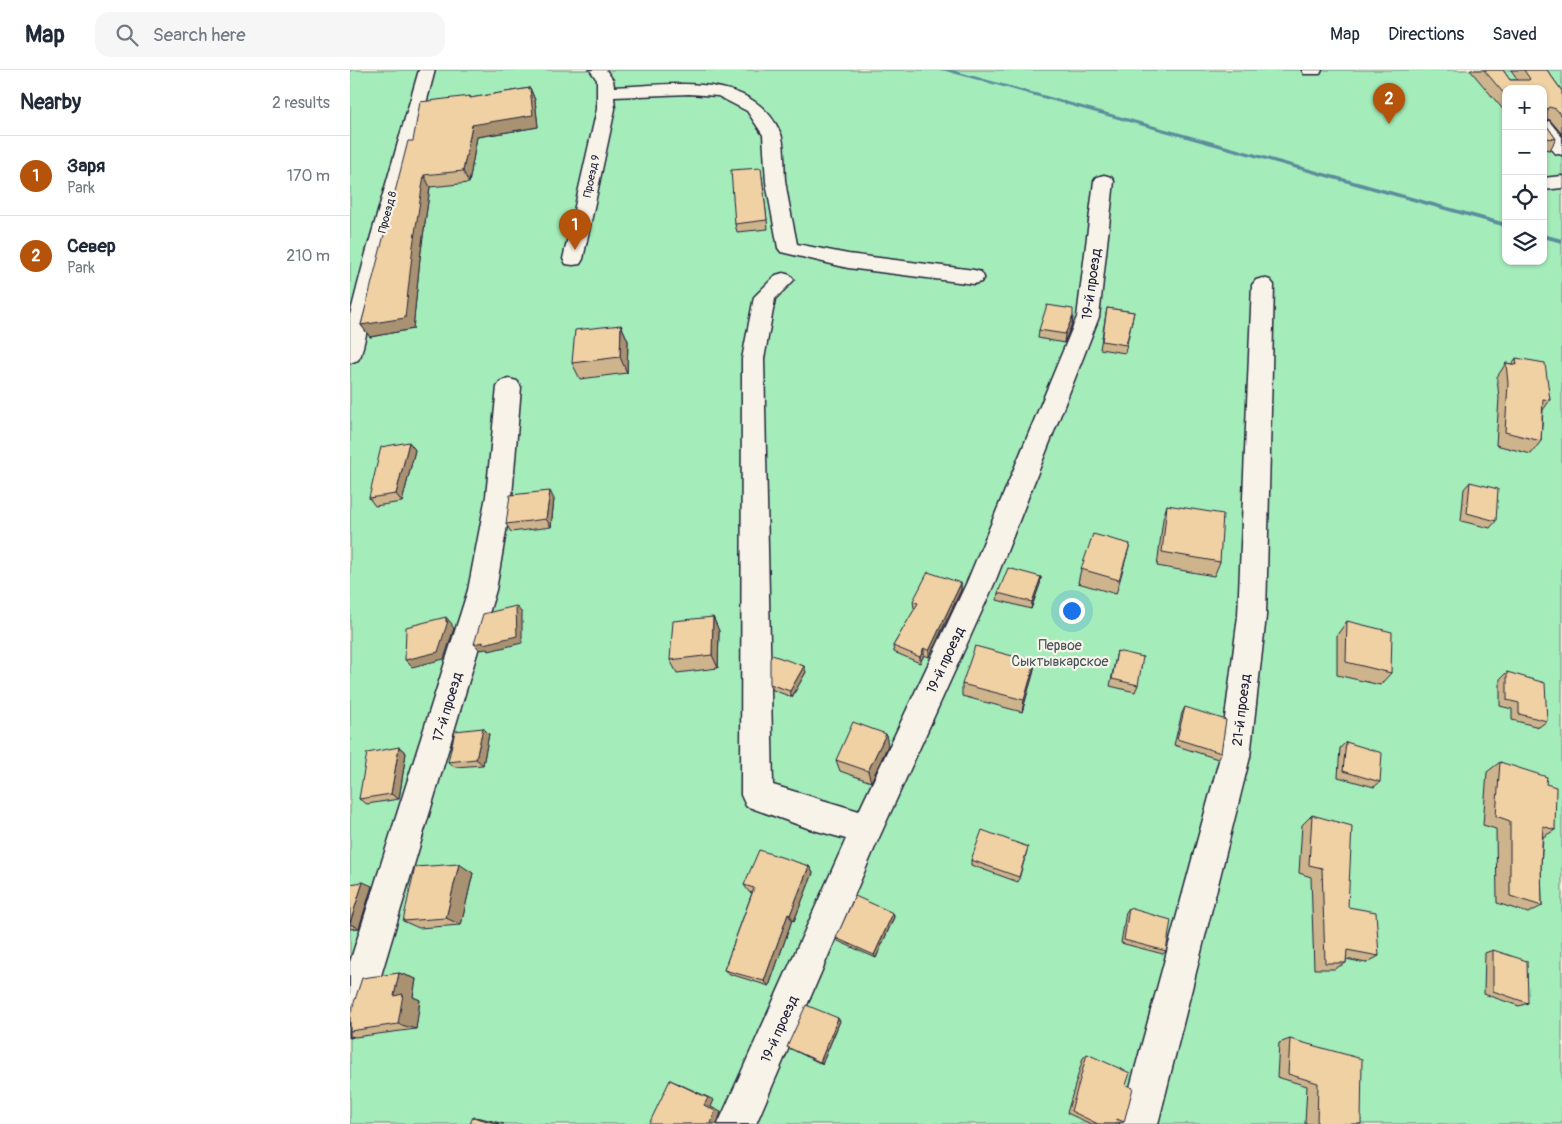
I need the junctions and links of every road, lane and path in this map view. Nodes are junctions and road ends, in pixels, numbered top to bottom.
1 (427, 70) edge
2 (598, 70) edge
3 (606, 92) junction
4 (1547, 130) edge
5 (1562, 149) edge
6 (1104, 181) dead end
7 (1562, 182) edge
8 (1547, 184) edge
9 (573, 259) dead end
10 (974, 277) dead end
11 (783, 280) dead end
12 (1263, 285) dead end
13 (350, 355) edge
14 (509, 387) dead end
15 (867, 829) junction
16 (350, 1019) edge
17 (737, 1124) edge
18 (1139, 1124) edge

1 - 13 street, Проезд 8
2 - 3 street
3 - 9 street, Проезд 9
3 - 10 street
4 - 5 street
6 - 15 street, 19-й проезд
7 - 8 street
11 - 15 street
12 - 18 street, 21-й проезд
14 - 16 street, 17-й проезд
15 - 17 street, 19-й проезд

